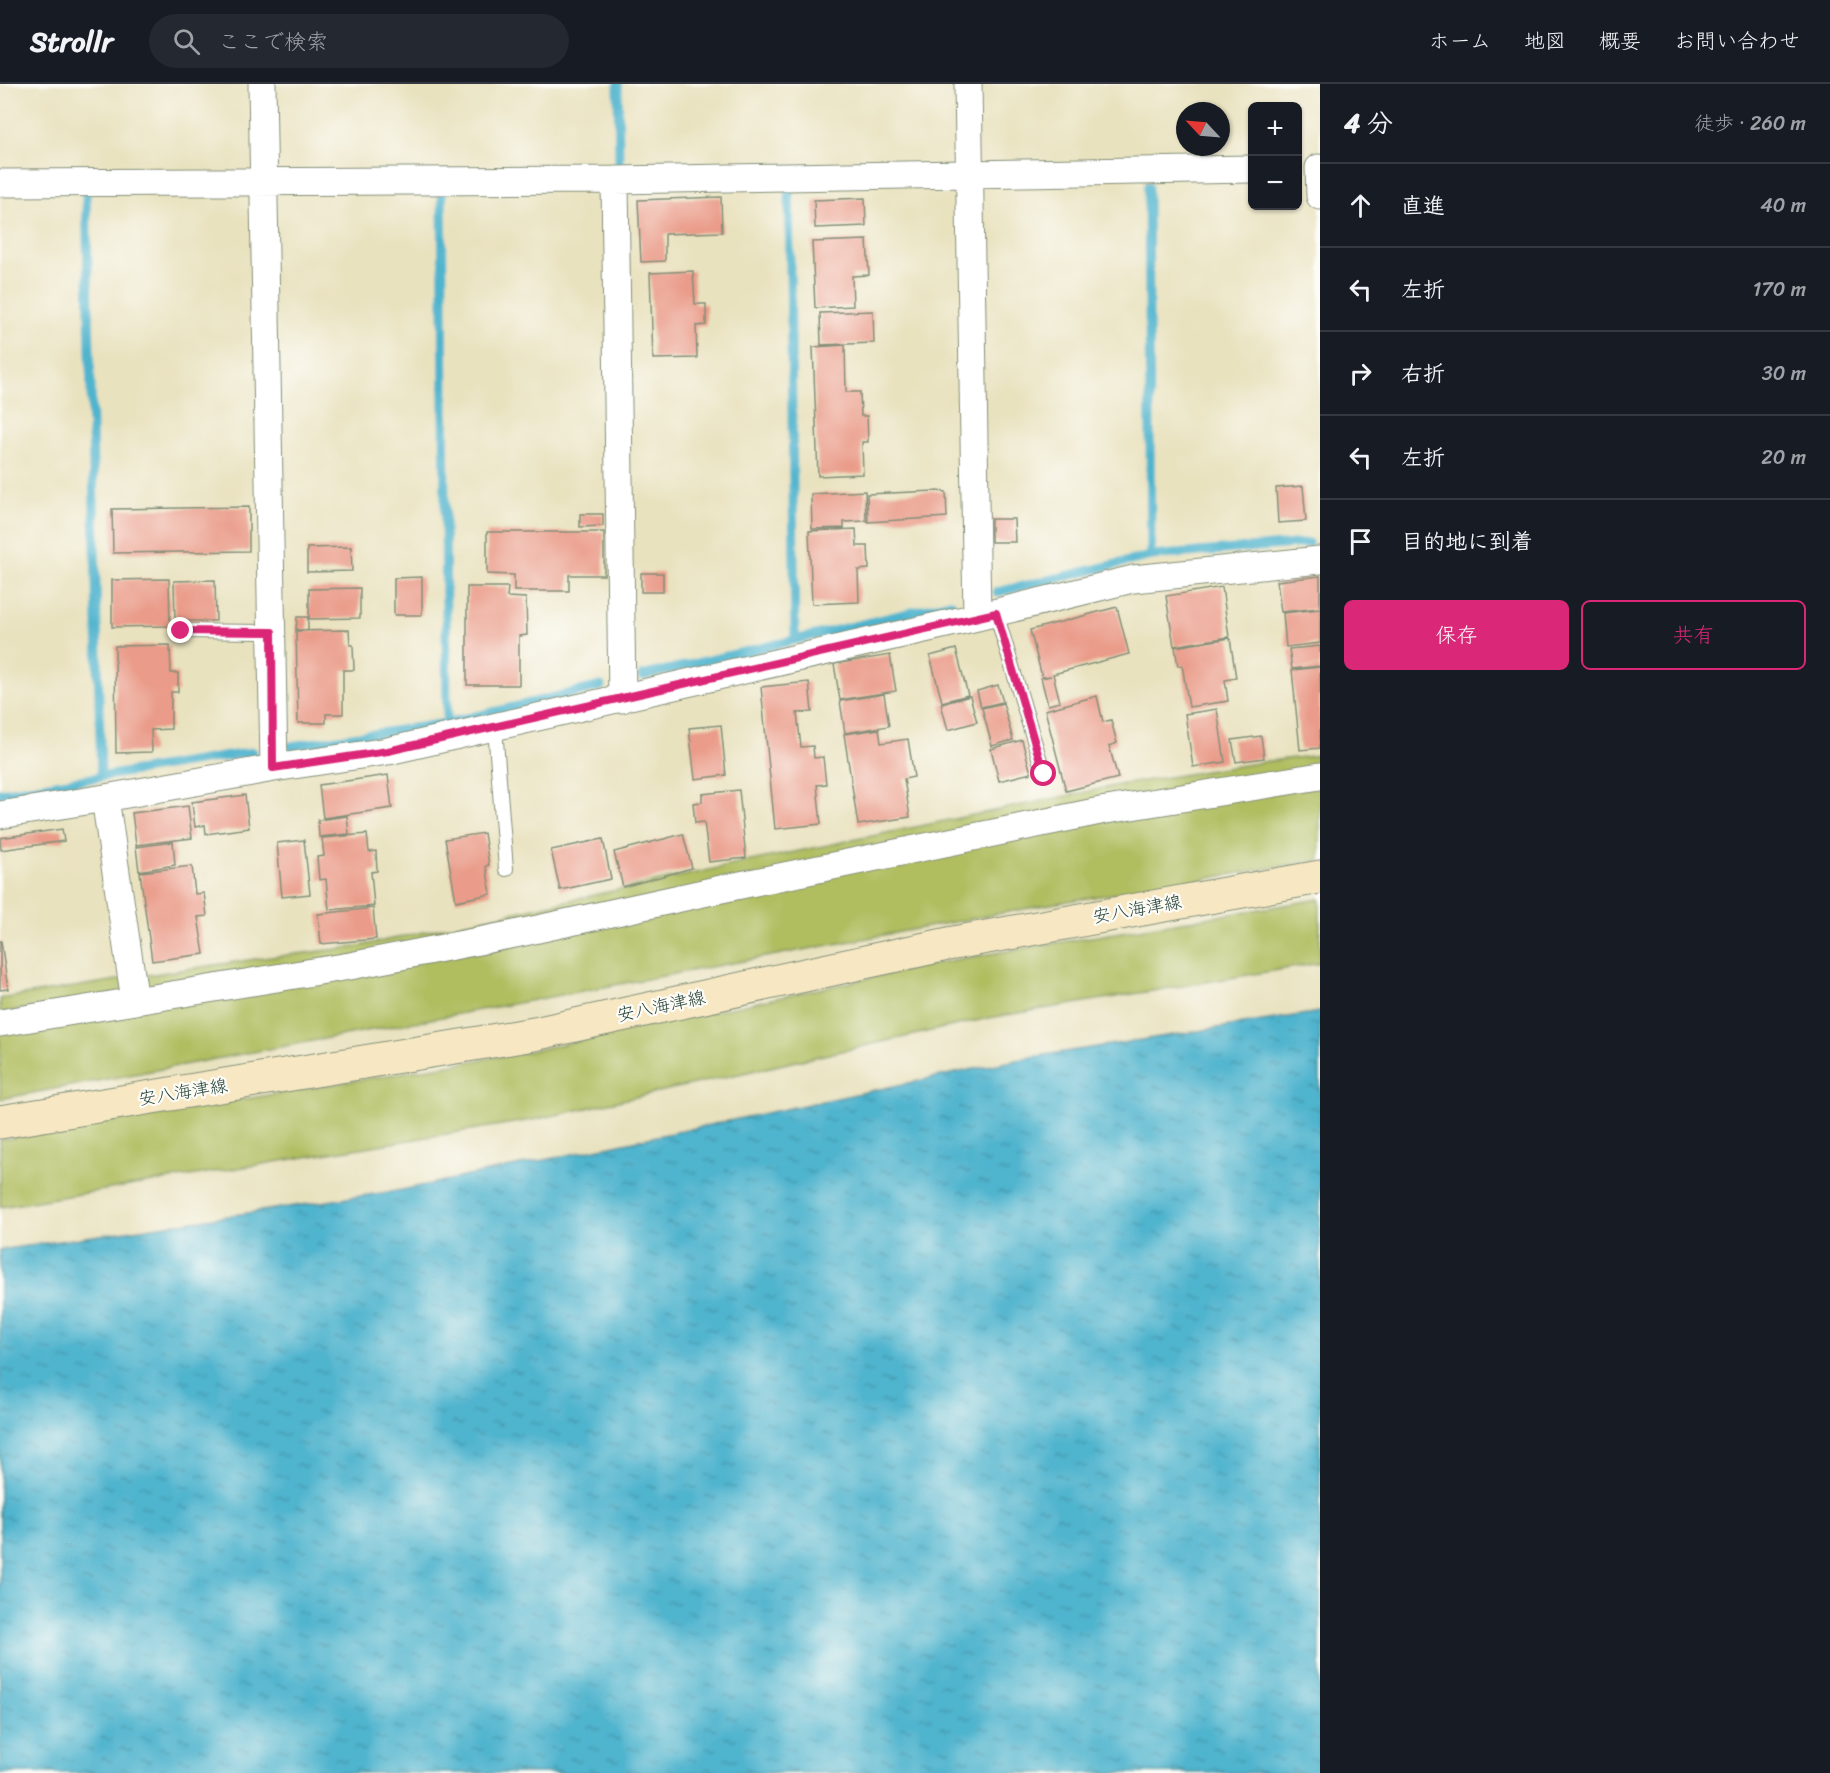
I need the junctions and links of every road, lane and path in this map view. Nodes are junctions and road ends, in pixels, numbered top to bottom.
1 (262, 84) edge
2 (968, 84) edge
3 (1312, 168) edge
4 (1248, 169) edge
5 (969, 172) junction
6 (615, 180) junction
7 (264, 182) junction
8 (0, 183) edge
9 (1320, 196) edge
10 (1320, 560) edge
11 (987, 615) junction
12 (181, 631) dead end
13 (272, 632) junction
14 (621, 699) junction
15 (495, 728) junction
16 (273, 768) junction
17 (1044, 774) dead end
18 (1320, 776) edge
19 (105, 798) junction
20 (0, 814) edge
21 (506, 869) dead end
22 (1320, 876) edge
23 (135, 1001) junction
24 (0, 1023) edge
25 (0, 1122) edge

1 - 7 street
2 - 5 street
3 - 9 street
4 - 5 street
5 - 6 street
5 - 11 street
6 - 7 street
6 - 14 street
7 - 8 street
7 - 13 street
10 - 11 street
11 - 14 street
11 - 17 lane
12 - 13 lane
13 - 16 street
14 - 15 street
15 - 16 street
15 - 21 lane
16 - 19 street
18 - 23 street
19 - 20 street
19 - 23 street
22 - 25 main road, 安八海津線
23 - 24 street

